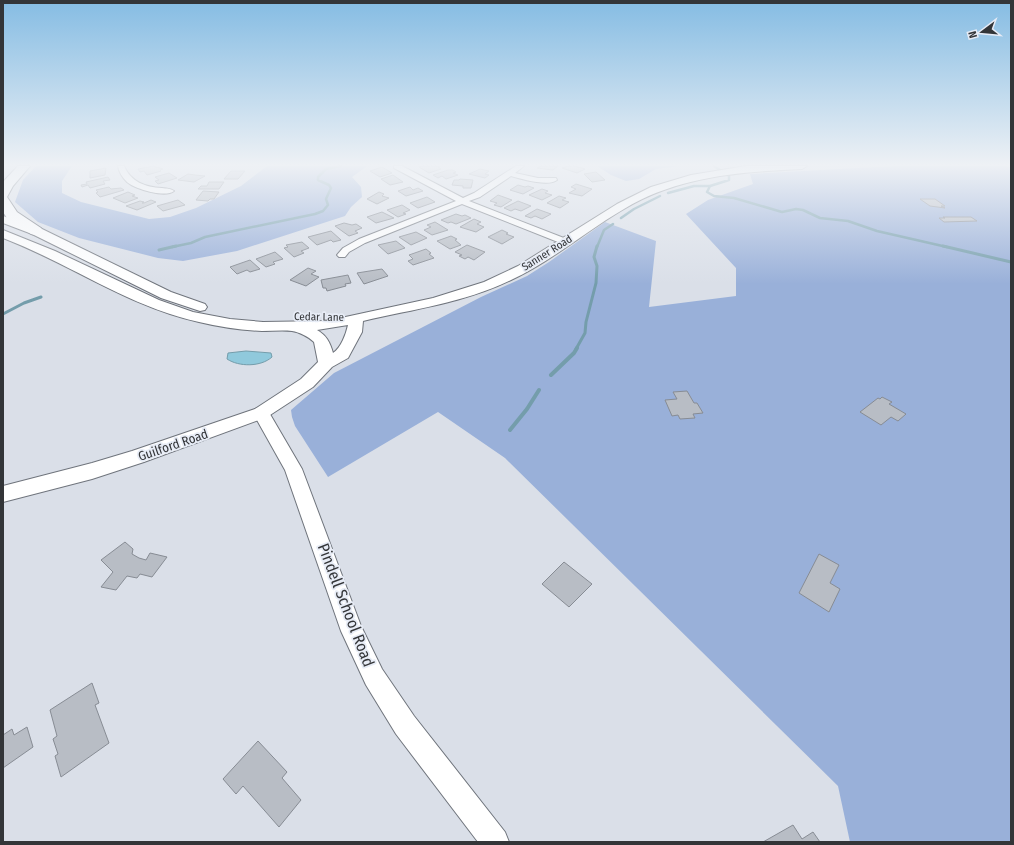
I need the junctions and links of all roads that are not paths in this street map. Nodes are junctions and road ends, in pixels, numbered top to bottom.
1 (6, 205) edge
2 (451, 205) edge
3 (473, 205) edge
4 (623, 205) edge
5 (3, 219) edge
6 (36, 231) junction
7 (3, 234) edge
8 (566, 242) junction
9 (342, 255) dead end
10 (356, 318) junction
11 (293, 327) junction
12 (326, 358) junction
13 (261, 413) junction
14 (3, 494) edge
15 (495, 842) edge

1 - 6 highway
2 - 9 street
3 - 8 street
4 - 8 main road, Sanner Road
5 - 6 main road, Cedar Lane
6 - 10 main road, Cedar Lane
7 - 11 main road, Cedar Lane
8 - 10 main road, Sanner Road
10 - 11 main road, Cedar Lane
10 - 12 main road, Guilford Road
11 - 12 main road
12 - 13 main road, Guilford Road
13 - 14 main road, Guilford Road
13 - 15 street, Pindell School Road

